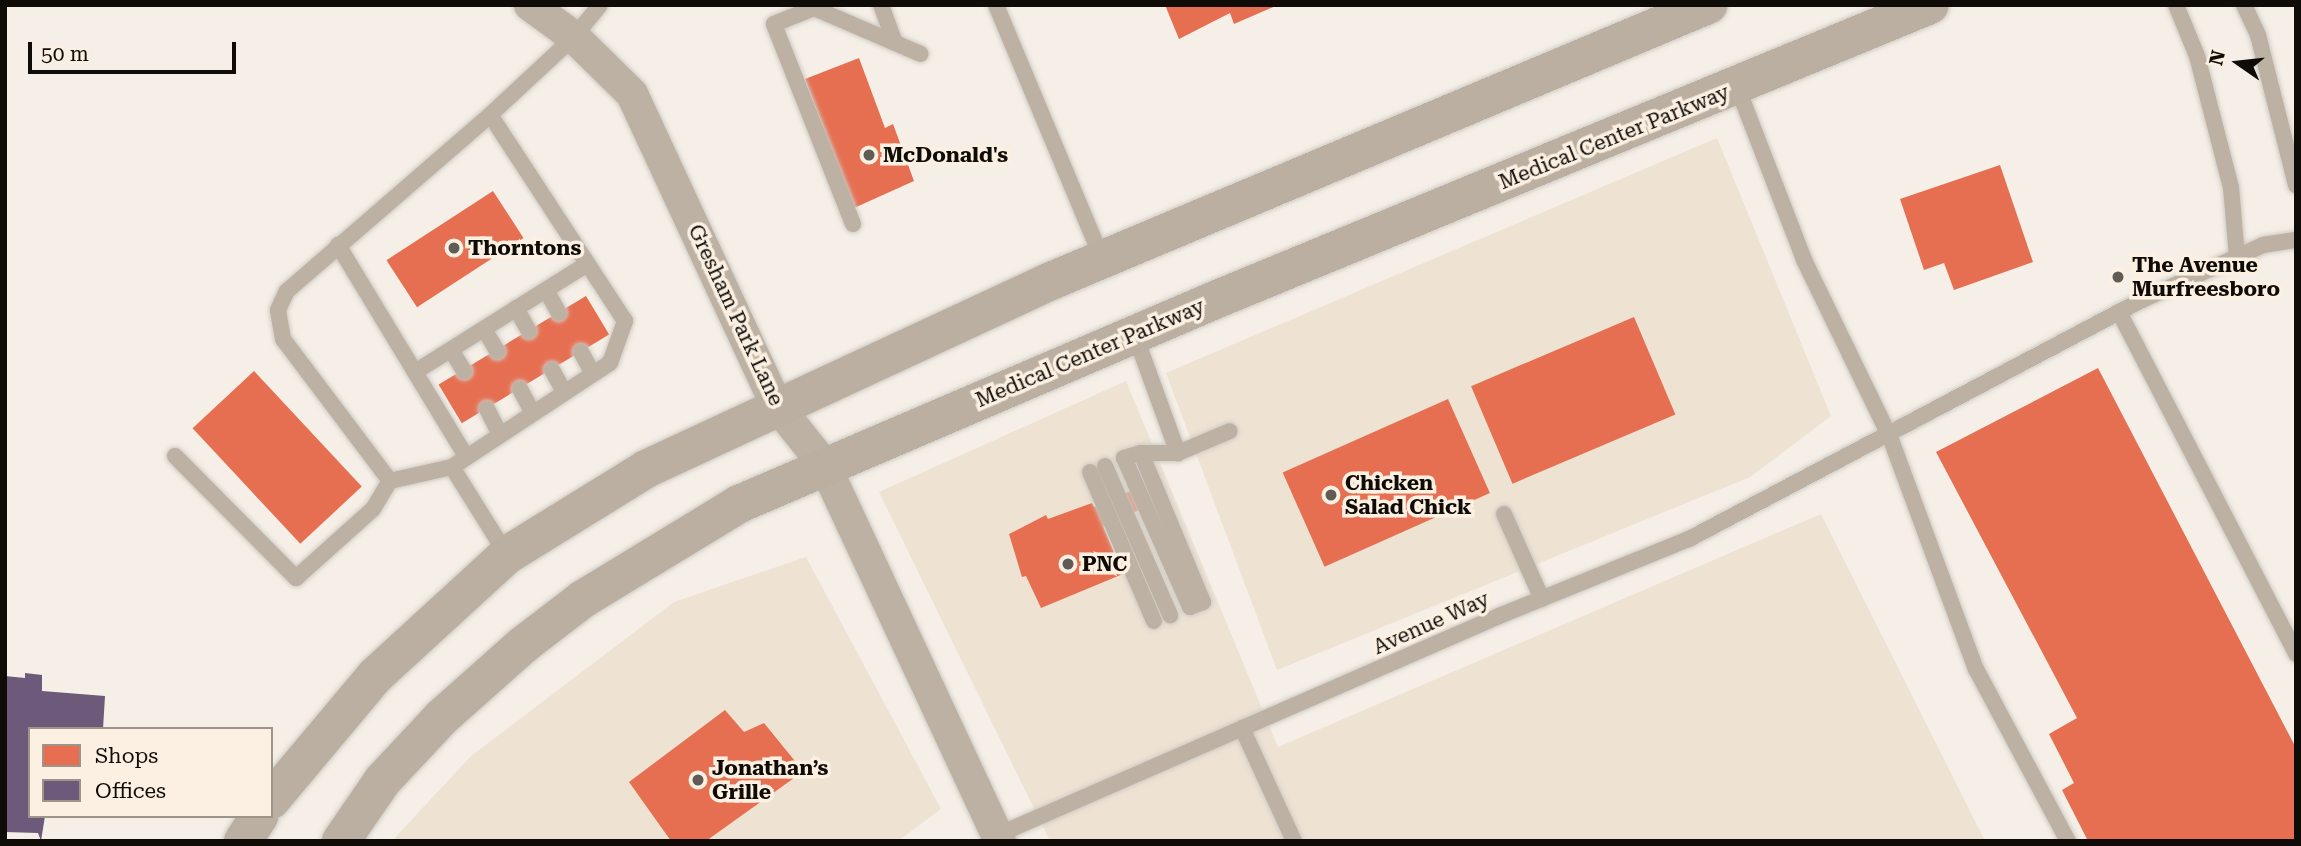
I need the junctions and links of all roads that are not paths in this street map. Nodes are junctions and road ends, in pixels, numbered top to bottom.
1 (530, 5) edge
2 (600, 5) edge
3 (881, 5) edge
4 (996, 5) edge
5 (1708, 5) edge
6 (1930, 5) edge
7 (2176, 5) edge
8 (2245, 5) edge
9 (818, 6) edge
10 (574, 37) junction
11 (895, 43) junction
12 (921, 54) dead end
13 (1737, 86) junction
14 (490, 115) junction
15 (2296, 185) edge
16 (853, 224) dead end
17 (2296, 240) edge
18 (338, 245) junction
19 (2237, 257) junction
20 (1102, 259) junction
21 (587, 264) junction
22 (546, 290) junction
23 (516, 308) junction
24 (2119, 312) junction
25 (559, 313) dead end
26 (484, 329) junction
27 (529, 331) dead end
28 (1135, 335) junction
29 (451, 350) junction
30 (497, 351) dead end
31 (581, 352) dead end
32 (552, 370) dead end
33 (464, 371) dead end
34 (415, 372) junction
35 (593, 374) junction
36 (520, 390) dead end
37 (565, 393) junction
38 (777, 406) junction
39 (486, 409) dead end
40 (533, 413) junction
41 (1230, 431) dead end
42 (500, 434) junction
43 (1890, 437) junction
44 (1141, 453) junction
45 (1178, 453) junction
46 (176, 456) dead end
47 (466, 456) junction
48 (825, 466) junction
49 (452, 467) junction
50 (390, 481) junction
51 (1504, 514) dead end
52 (506, 555) junction
53 (1542, 599) junction
54 (1170, 615) dead end
55 (1154, 621) dead end
56 (2296, 654) edge
57 (1242, 728) junction
58 (273, 798) edge
59 (258, 818) edge
60 (994, 839) edge
61 (243, 841) edge
62 (341, 841) edge
63 (1294, 841) edge
64 (2068, 841) edge

1 - 10 street, Gresham Park Lane
2 - 10 lane
3 - 11 lane
4 - 20 lane
5 - 20 main road
6 - 13 main road, Medical Center Parkway
7 - 19 lane
8 - 15 lane
9 - 11 lane
9 - 16 lane
10 - 14 lane
10 - 38 street, Gresham Park Lane
11 - 12 lane
13 - 28 main road, Medical Center Parkway
13 - 43 lane
14 - 18 lane
14 - 21 lane
17 - 19 lane, Avenue Way
18 - 34 lane
18 - 50 lane
19 - 24 lane, Avenue Way
20 - 38 main road
21 - 22 lane
21 - 35 lane
22 - 23 lane
22 - 25 lane
23 - 26 lane
23 - 27 lane
24 - 43 lane, Avenue Way
24 - 56 lane
26 - 29 lane
26 - 30 lane
28 - 45 lane
28 - 48 main road, Medical Center Parkway
29 - 33 lane
29 - 34 lane
31 - 35 lane
32 - 37 lane
34 - 47 lane
35 - 37 lane
36 - 40 lane
37 - 40 lane
38 - 48 street, Gresham Park Lane
38 - 52 main road
39 - 42 lane
40 - 42 lane
41 - 45 lane
42 - 47 lane
43 - 53 lane, Avenue Way
43 - 64 lane
44 - 44 lane
44 - 45 lane
46 - 50 lane
47 - 49 lane
48 - 60 street, Gresham Park Lane
48 - 62 main road, Medical Center Parkway
49 - 50 lane
49 - 52 lane
51 - 53 lane
52 - 58 main road
53 - 57 lane, Avenue Way
54 - 55 lane
57 - 60 lane, Avenue Way
57 - 63 lane
59 - 61 main road

